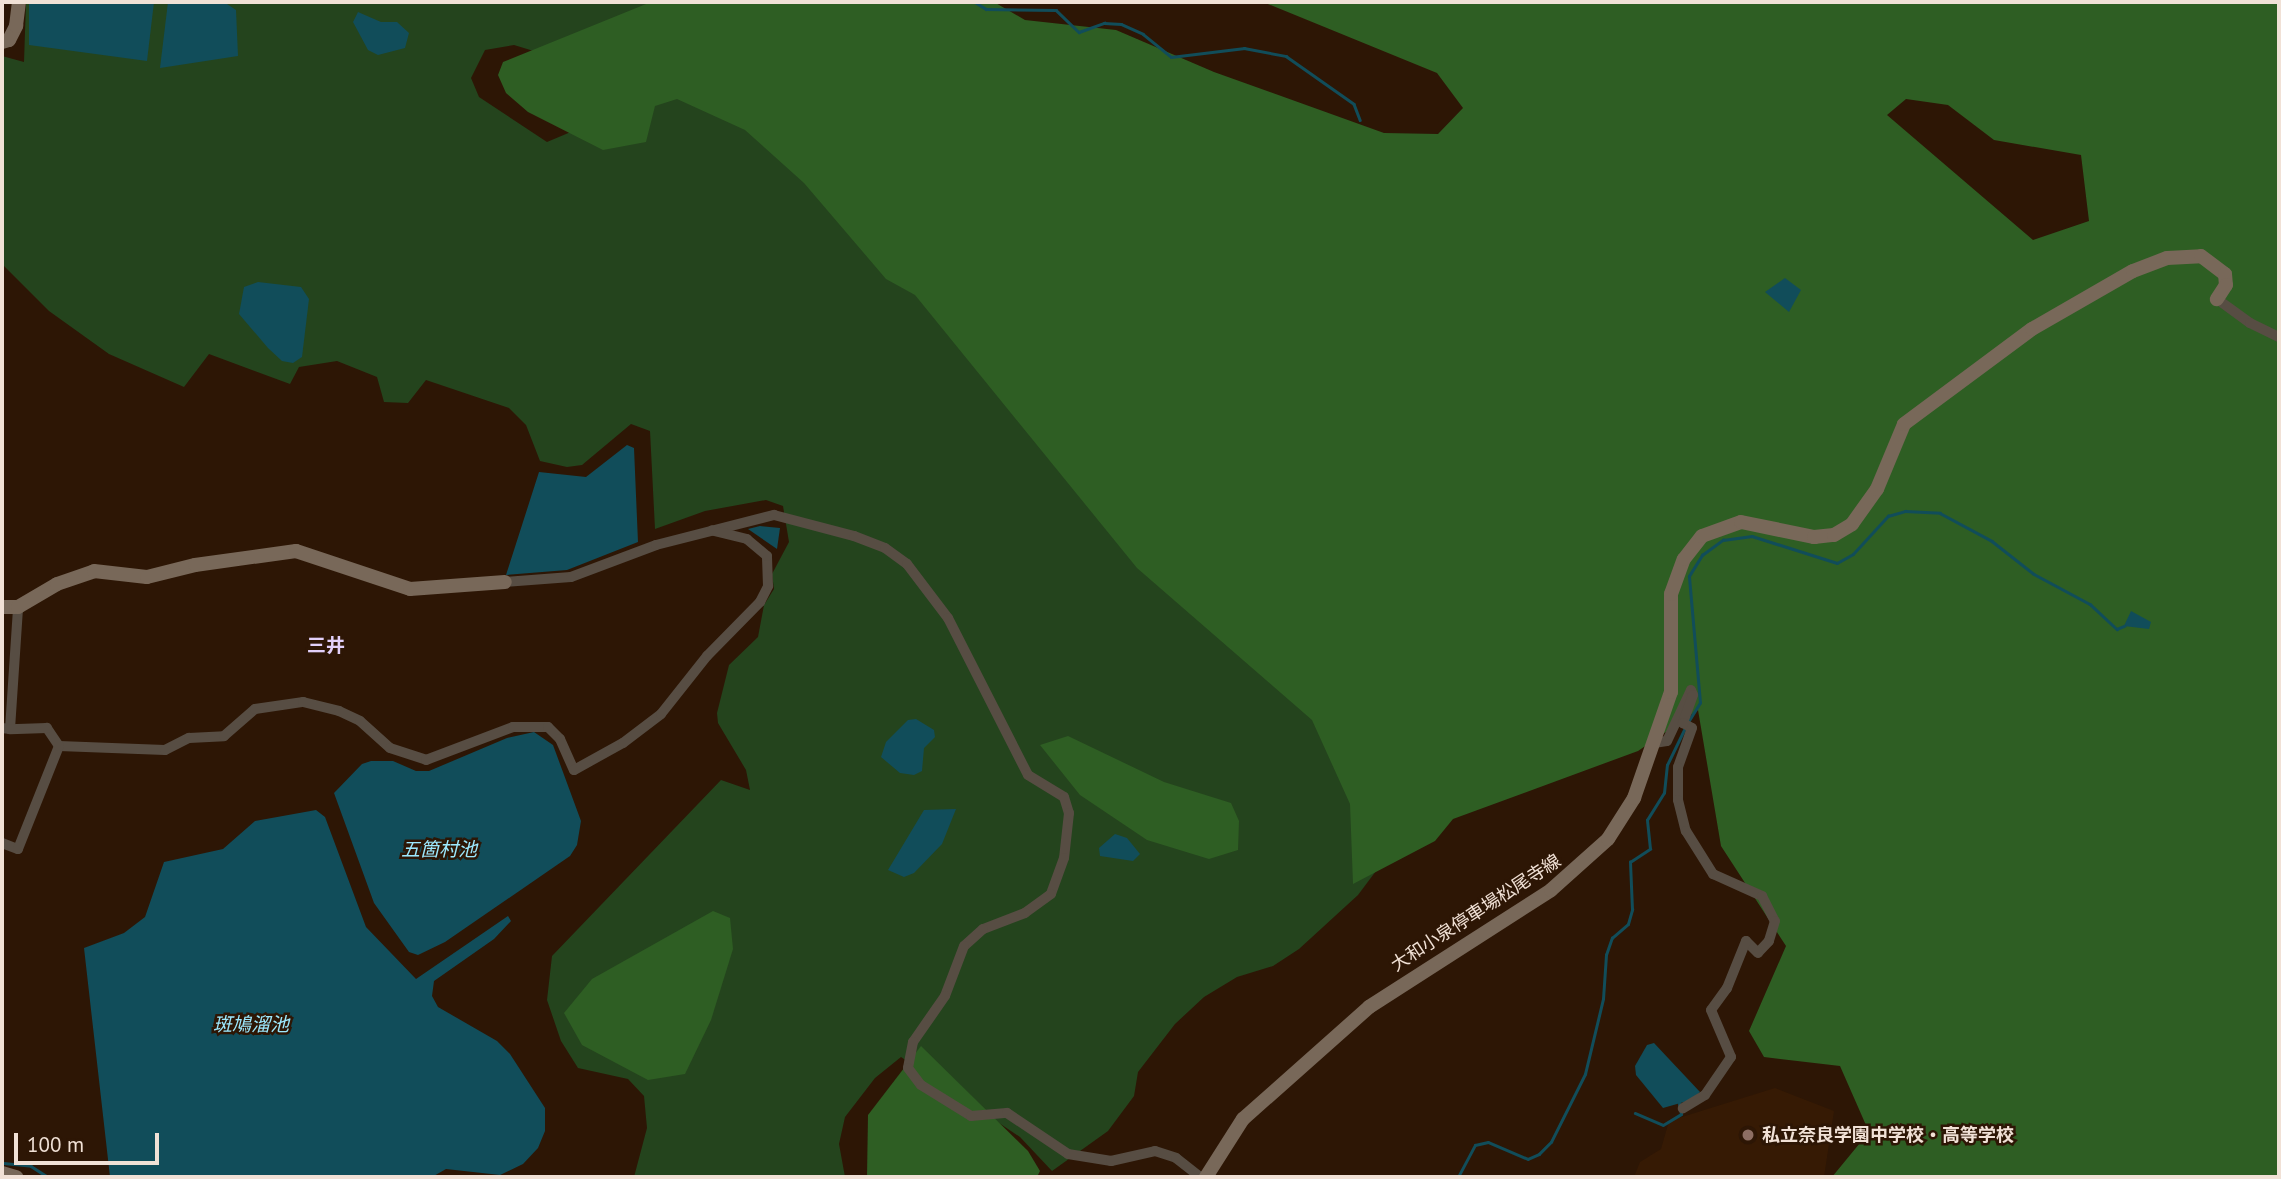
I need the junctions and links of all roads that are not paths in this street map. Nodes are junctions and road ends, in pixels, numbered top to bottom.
1 (19, 2) edge
2 (2, 42) edge
3 (2217, 299) joint
4 (2279, 337) edge
5 (711, 530) junction
6 (505, 582) joint
7 (2, 607) edge
8 (18, 607) junction
9 (6, 728) edge
10 (1654, 743) junction
11 (59, 746) junction
12 (2, 843) edge
13 (1684, 1108) dead end
14 (2, 1173) edge
15 (16, 1177) edge
16 (1200, 1177) edge
17 (1206, 1177) edge

1 - 2 main road
3 - 4 street
3 - 10 main road, 大和小泉停車場松尾寺線
5 - 6 street
5 - 11 street
5 - 16 street
6 - 8 main road
7 - 8 main road
8 - 9 street
9 - 11 street
10 - 13 street
10 - 17 main road, 大和小泉停車場松尾寺線
11 - 12 street
14 - 15 main road

